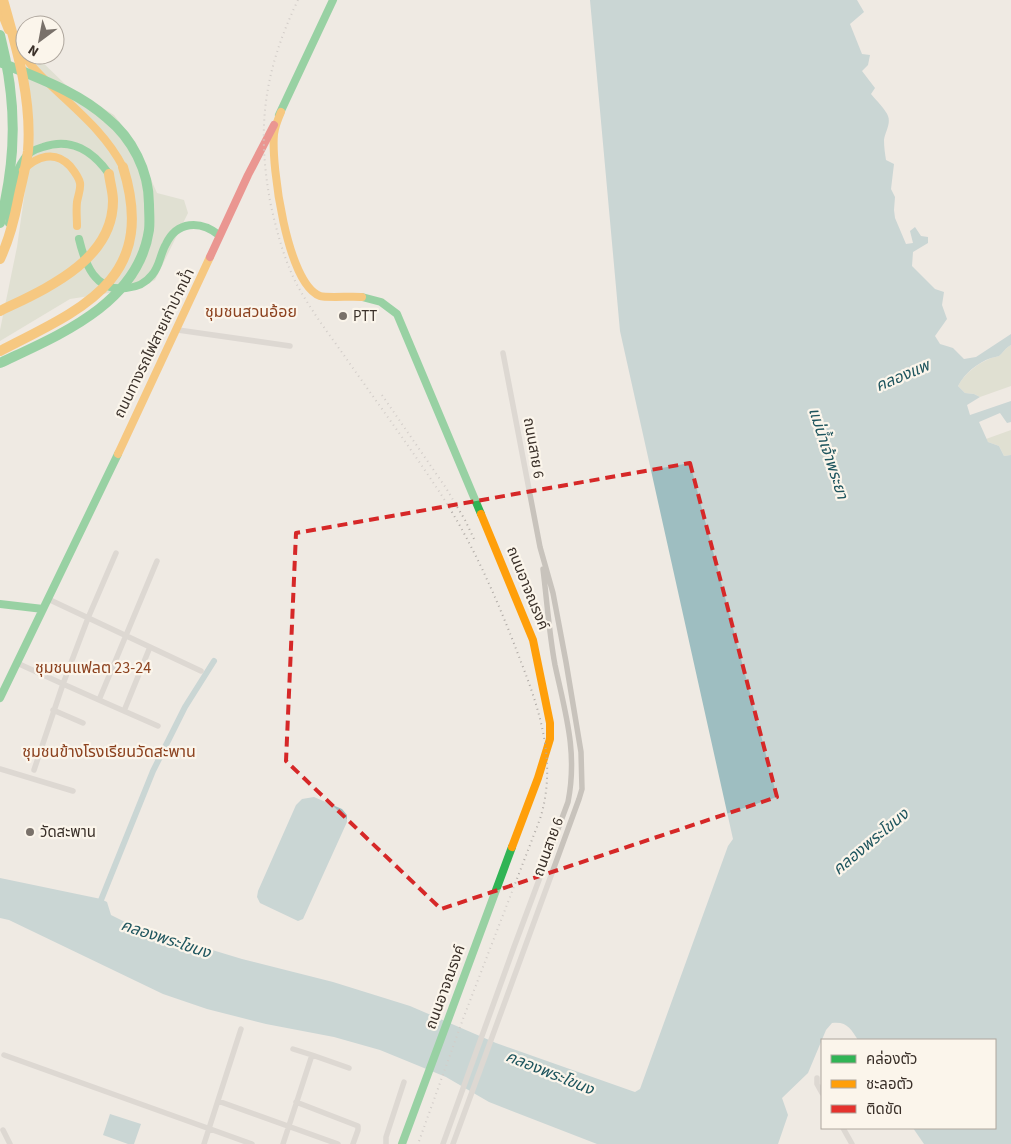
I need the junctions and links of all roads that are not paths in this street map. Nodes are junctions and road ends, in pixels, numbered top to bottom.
1 (3, 0) edge
2 (333, 0) edge
3 (0, 10) edge
4 (0, 24) edge
5 (0, 35) edge
6 (15, 42) edge
7 (15, 45) edge
8 (0, 62) edge
9 (31, 65) edge
10 (281, 112) junction
11 (16, 180) junction
12 (0, 223) edge
13 (77, 226) dead end
14 (219, 235) junction
15 (79, 239) dead end
16 (0, 259) edge
17 (0, 311) edge
18 (178, 330) junction
19 (290, 346) dead end
20 (0, 350) edge
21 (503, 354) dead end
22 (0, 362) edge
23 (540, 547) junction
24 (116, 553) dead end
25 (157, 561) dead end
26 (48, 598) junction
27 (0, 604) edge
28 (43, 608) junction
29 (88, 618) junction
30 (125, 635) junction
31 (150, 647) junction
32 (17, 663) junction
33 (201, 671) dead end
34 (63, 684) junction
35 (0, 698) edge
36 (99, 700) junction
37 (53, 710) junction
38 (124, 711) junction
39 (82, 723) dead end
40 (158, 726) dead end
41 (0, 769) edge
42 (34, 770) dead end
43 (73, 791) dead end
44 (241, 1029) dead end
45 (293, 1049) dead end
46 (4, 1055) dead end
47 (312, 1055) junction
48 (349, 1068) dead end
49 (817, 1078) dead end
50 (404, 1082) dead end
51 (821, 1091) edge
52 (218, 1101) junction
53 (296, 1102) junction
54 (289, 1126) junction
55 (210, 1129) junction
56 (844, 1129) edge
57 (3, 1130) dead end
58 (10, 1144) edge
59 (204, 1144) edge
60 (252, 1144) edge
61 (283, 1144) edge
62 (338, 1144) edge
63 (353, 1144) edge
64 (386, 1144) edge
65 (402, 1144) edge
66 (443, 1144) edge
67 (453, 1144) edge
68 (852, 1144) edge

1 - 16 main road, bridge
2 - 10 main road, ถนนทางรถไฟสายเก่าปากน้ำ
3 - 6 main road
4 - 7 main road
5 - 12 main road, bridge
8 - 22 main road, bridge
9 - 20 main road, bridge
10 - 14 main road, ถนนทางรถไฟสายเก่าปากน้ำ
10 - 65 main road, ถนนอาจณรงค์
11 - 13 main road
11 - 16 main road
11 - 17 main road, bridge
14 - 15 main road
14 - 18 main road, ถนนทางรถไฟสายเก่าปากน้ำ
18 - 19 street
18 - 26 main road, ถนนทางรถไฟสายเก่าปากน้ำ
21 - 23 street, ถนนสาย 6
23 - 66 street, ถนนสาย 6
23 - 67 street, ถนนสาย 6
24 - 29 street
25 - 30 street
26 - 28 main road, ถนนทางรถไฟสายเก่าปากน้ำ
26 - 29 street
27 - 28 main road
28 - 32 main road, ถนนทางรถไฟสายเก่าปากน้ำ
29 - 30 street
29 - 34 street
30 - 31 street
30 - 36 street
31 - 33 street
31 - 38 street
32 - 34 street
32 - 35 main road, ถนนทางรถไฟสายเก่าปากน้ำ
34 - 36 street
34 - 37 street
36 - 38 street
37 - 39 street
37 - 42 street
38 - 40 street
41 - 43 street
44 - 52 street
45 - 47 street
46 - 55 street
47 - 48 street
47 - 53 street
49 - 51 street
50 - 64 street
52 - 54 street
52 - 55 street
53 - 54 street
53 - 63 street
54 - 61 street
54 - 62 street
55 - 59 street
55 - 60 street
56 - 68 street
57 - 58 street

